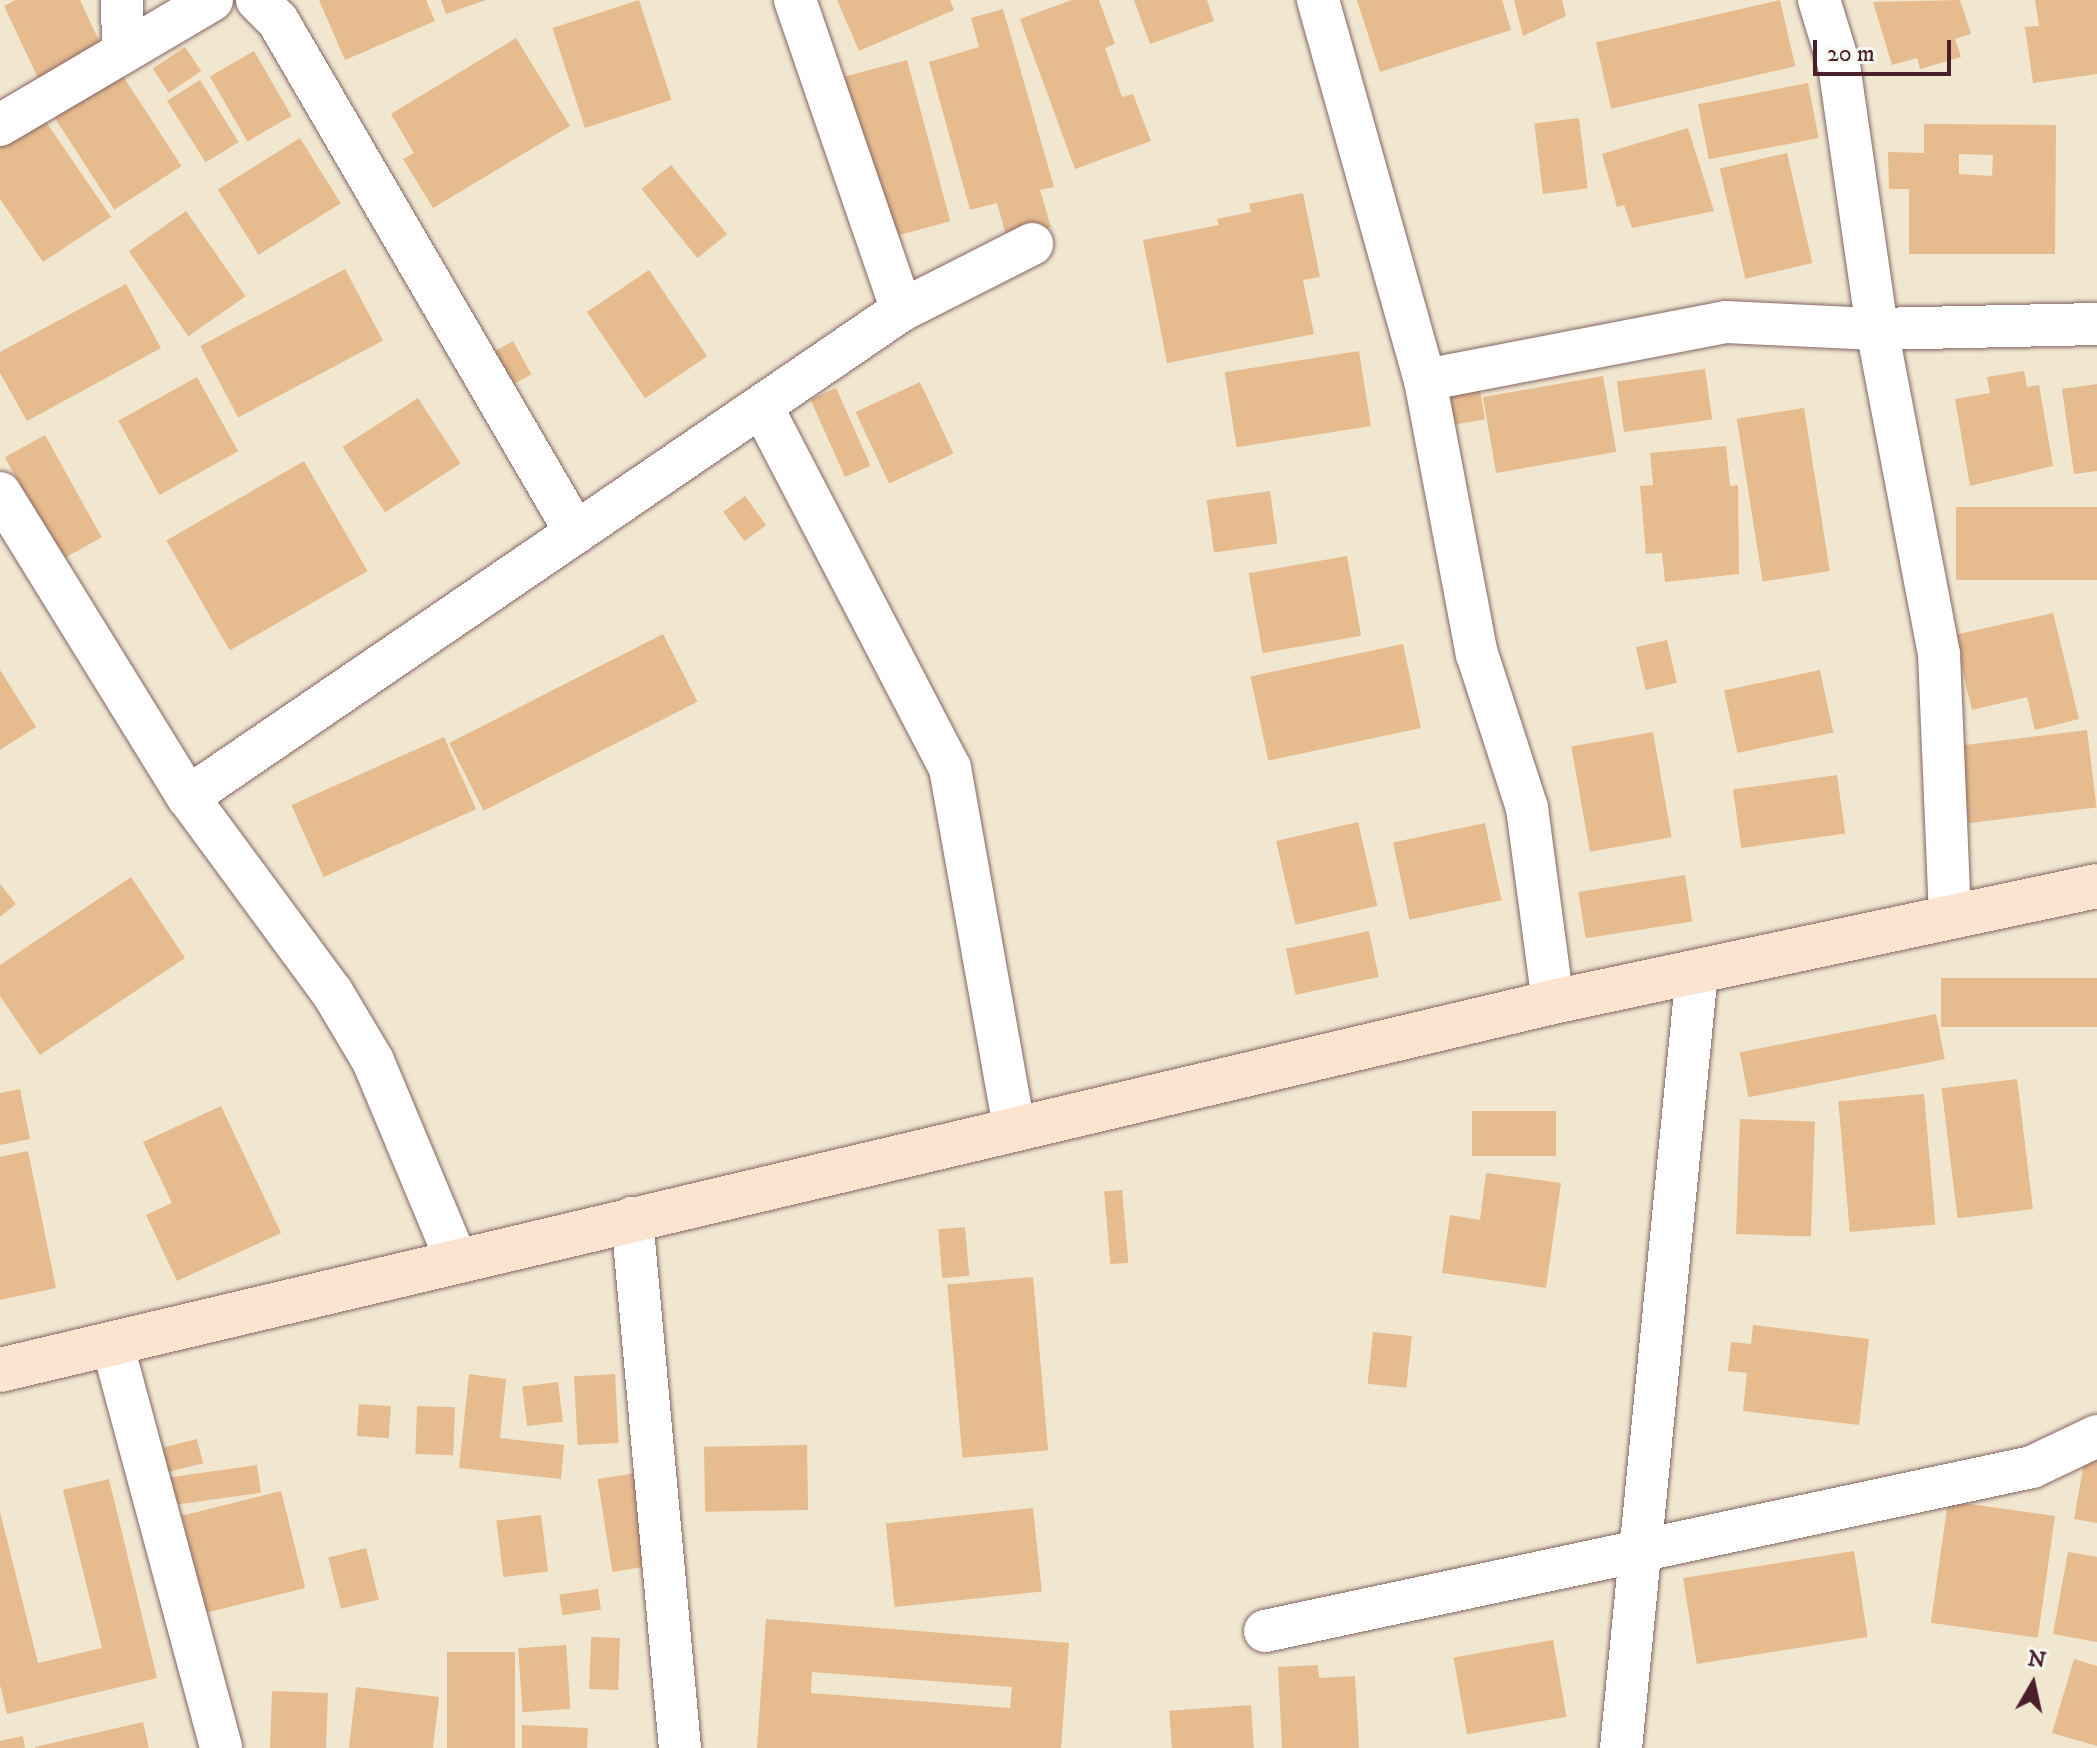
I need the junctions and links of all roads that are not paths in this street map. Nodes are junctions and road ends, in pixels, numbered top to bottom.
1 (122, 0) edge
2 (257, 0) edge
3 (795, 0) edge
4 (1318, 0) edge
5 (1819, 0) edge
6 (197, 2) edge
7 (123, 48) junction
8 (0, 125) edge
9 (1032, 244) dead end
10 (902, 310) junction
11 (2097, 324) edge
12 (1877, 329) junction
13 (1425, 380) junction
14 (762, 407) junction
15 (0, 493) edge
16 (576, 533) junction
17 (188, 797) junction
18 (2097, 886) edge
19 (1950, 917) junction
20 (1697, 971) junction
21 (1553, 1002) junction
22 (1014, 1128) junction
23 (632, 1218) junction
24 (456, 1259) junction
25 (112, 1343) junction
26 (0, 1370) edge
27 (2097, 1436) edge
28 (1638, 1547) junction
29 (1265, 1631) dead end
30 (221, 1748) edge
31 (680, 1748) edge
32 (1621, 1748) edge

1 - 7 street
2 - 16 street
3 - 10 street
4 - 13 street
5 - 12 street
6 - 7 street
7 - 8 street
9 - 10 street
10 - 14 street
11 - 12 street
12 - 13 street
12 - 19 street
13 - 21 street
14 - 16 street
14 - 22 street
15 - 17 street
16 - 17 street
17 - 24 street
18 - 19 main road
19 - 20 main road
20 - 21 main road
20 - 28 street
21 - 22 main road
22 - 23 main road
23 - 24 main road
23 - 31 street
24 - 25 main road
25 - 26 main road
25 - 30 street
27 - 28 street
28 - 29 street
28 - 32 street

